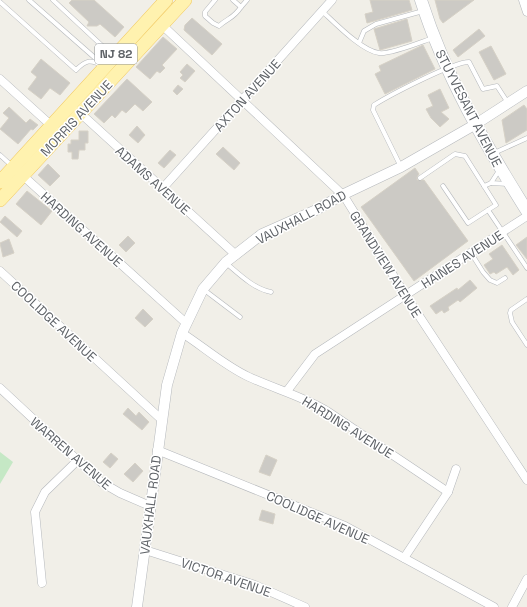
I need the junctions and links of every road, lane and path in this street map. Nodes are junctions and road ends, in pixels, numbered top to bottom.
1 (29, 0) edge
2 (52, 0) edge
3 (185, 0) edge
4 (215, 0) edge
5 (233, 0) edge
6 (247, 0) edge
7 (332, 0) edge
8 (523, 0) edge
9 (162, 1) edge
10 (0, 2) edge
11 (423, 5) edge
12 (241, 7) junction
13 (322, 11) junction
14 (527, 12) edge
15 (162, 25) junction
16 (434, 38) junction
17 (359, 43) junction
18 (114, 57) junction
19 (105, 67) junction
20 (447, 69) junction
21 (0, 79) edge
22 (527, 91) edge
23 (243, 100) junction
24 (509, 104) junction
25 (75, 109) junction
26 (476, 124) junction
27 (56, 130) junction
28 (527, 138) edge
29 (491, 154) junction
30 (0, 155) edge
31 (401, 167) junction
32 (500, 169) junction
33 (18, 171) junction
34 (420, 178) dead end
35 (0, 182) edge
36 (491, 183) junction
37 (510, 184) junction
38 (443, 186) dead end
39 (484, 186) junction
40 (162, 189) junction
41 (342, 195) junction
42 (0, 200) edge
43 (488, 210) junction
44 (527, 212) edge
45 (527, 216) edge
46 (504, 231) junction
47 (471, 253) junction
48 (236, 254) junction
49 (225, 263) junction
50 (527, 268) edge
51 (0, 271) edge
52 (505, 278) dead end
53 (203, 289) junction
54 (271, 292) dead end
55 (406, 296) junction
56 (526, 302) edge
57 (240, 318) dead end
58 (186, 323) junction
59 (182, 333) junction
60 (527, 345) edge
61 (0, 388) edge
62 (287, 391) junction
63 (162, 420) junction
64 (157, 450) junction
65 (78, 460) junction
66 (456, 469) dead end
67 (527, 480) edge
68 (448, 492) junction
69 (150, 506) junction
70 (145, 550) junction
71 (404, 558) junction
72 (527, 580) edge
73 (42, 583) dead end
74 (137, 607) edge
75 (305, 607) edge
76 (494, 607) edge
77 (512, 607) edge

1 - 19 lane
2 - 18 lane
3 - 15 main road, MORRIS AVENUE / NJ 82
4 - 12 lane
5 - 12 lane
6 - 12 lane
7 - 13 street, AXTON AVENUE
8 - 14 street
9 - 18 main road, MORRIS AVENUE / NJ 82
10 - 19 lane
11 - 16 main road, STUYVESANT AVENUE
11 - 17 lane
13 - 17 lane
13 - 23 street, AXTON AVENUE
15 - 23 street, GRANDVIEW AVENUE
15 - 25 main road, MORRIS AVENUE / NJ 82
16 - 17 lane
16 - 20 main road, STUYVESANT AVENUE
18 - 19 main road, MORRIS AVENUE / NJ 82
19 - 25 main road, MORRIS AVENUE / NJ 82
20 - 24 lane
20 - 26 main road, STUYVESANT AVENUE
20 - 31 lane
21 - 27 street
22 - 24 street, VAUXHALL ROAD
23 - 40 street, AXTON AVENUE
23 - 41 street, GRANDVIEW AVENUE
24 - 26 street, VAUXHALL ROAD
25 - 27 main road, MORRIS AVENUE / NJ 82
25 - 40 street, ADAMS AVENUE
26 - 29 main road, STUYVESANT AVENUE
26 - 31 street, VAUXHALL ROAD
27 - 33 main road, MORRIS AVENUE / NJ 82
28 - 29 lane
29 - 32 main road, STUYVESANT AVENUE
30 - 33 lane
31 - 41 street, VAUXHALL ROAD
32 - 36 lane
32 - 37 main road, STUYVESANT AVENUE
33 - 35 main road, MORRIS AVENUE / NJ 82
33 - 42 main road, MORRIS AVENUE / NJ 82
33 - 58 street, HARDING AVENUE
34 - 39 lane
36 - 37 lane
36 - 39 lane
37 - 44 main road, STUYVESANT AVENUE
38 - 43 lane
39 - 43 lane
40 - 48 street, ADAMS AVENUE
41 - 48 street, VAUXHALL ROAD
41 - 55 street, GRANDVIEW AVENUE
43 - 46 lane
45 - 46 street, HAINES AVENUE
46 - 47 street, HAINES AVENUE
46 - 50 lane
47 - 52 lane
47 - 55 street, HAINES AVENUE
48 - 49 street, VAUXHALL ROAD
49 - 53 street, VAUXHALL ROAD
49 - 54 lane
51 - 63 street, COOLIDGE AVENUE
53 - 57 lane
53 - 58 street, VAUXHALL ROAD
55 - 62 street, HAINES AVENUE
55 - 67 street, GRANDVIEW AVENUE
56 - 60 lane
58 - 59 street, VAUXHALL ROAD
59 - 62 street, HARDING AVENUE
59 - 63 street, VAUXHALL ROAD
61 - 65 street, WARREN AVENUE
62 - 68 street, HARDING AVENUE
63 - 64 street, VAUXHALL ROAD
64 - 69 street, VAUXHALL ROAD
64 - 71 street, COOLIDGE AVENUE
65 - 69 street, WARREN AVENUE
65 - 73 street
66 - 68 street
68 - 71 street
69 - 70 street, VAUXHALL ROAD
70 - 74 street, VAUXHALL ROAD
70 - 75 street, VICTOR AVENUE
71 - 76 street, COOLIDGE AVENUE
72 - 77 street

